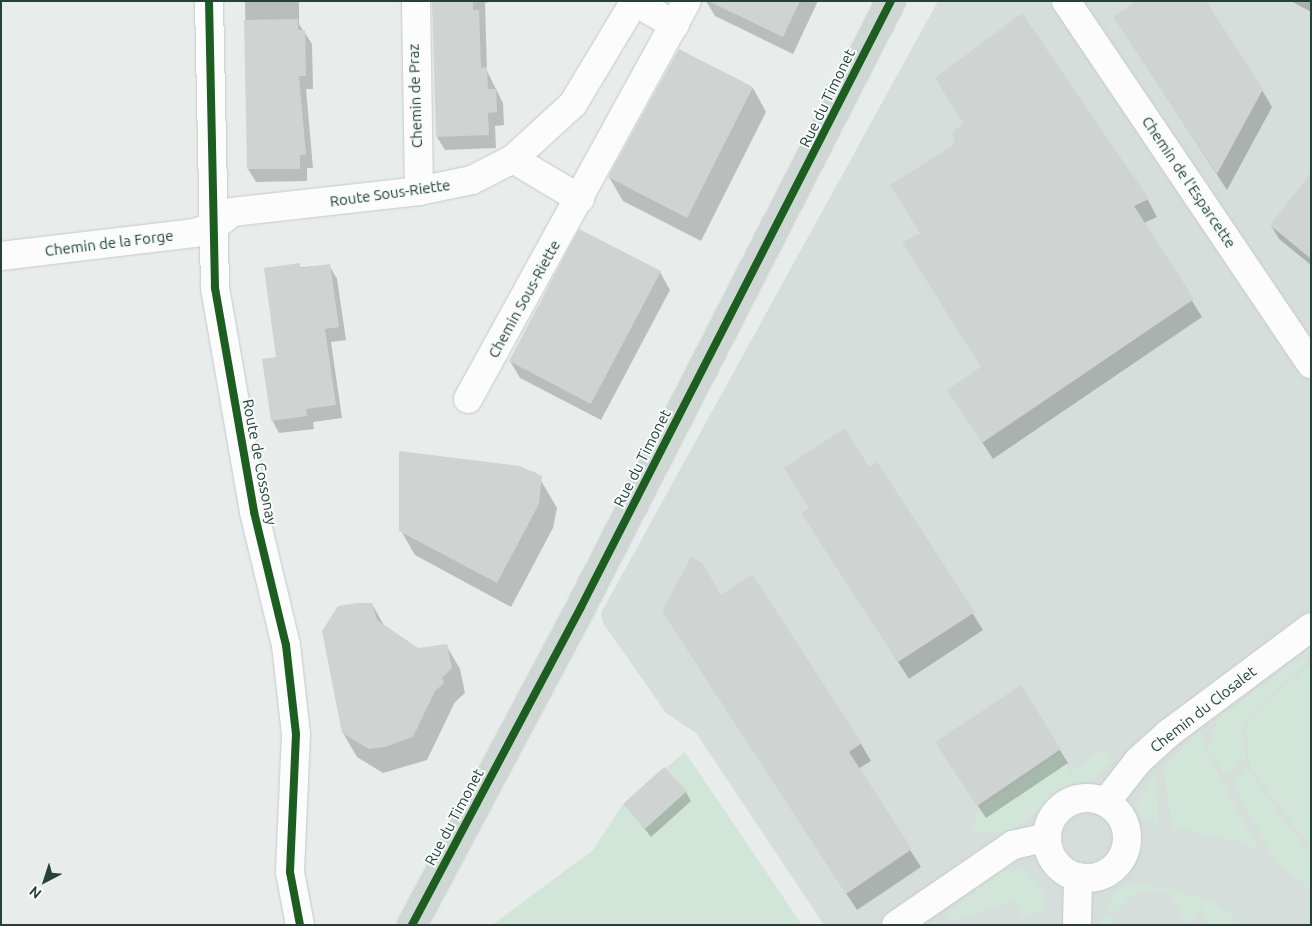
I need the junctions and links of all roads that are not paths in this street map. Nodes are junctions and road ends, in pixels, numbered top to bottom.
1 (209, 1) edge
2 (416, 1) edge
3 (890, 1) edge
4 (911, 1) edge
5 (1066, 1) edge
6 (635, 2) edge
7 (681, 13) edge
8 (829, 127) junction
9 (513, 158) junction
10 (419, 191) junction
11 (580, 199) junction
12 (215, 226) junction
13 (1, 256) edge
14 (1311, 364) edge
15 (468, 399) dead end
16 (1311, 627) edge
17 (1106, 802) junction
18 (1047, 837) junction
19 (1078, 877) junction
20 (300, 925) edge
21 (412, 925) edge
22 (896, 925) edge
23 (1077, 925) edge

1 - 12 street, Route de Cossonay
2 - 10 street, Chemin de Praz
3 - 8 main road, Rue du Timonet
4 - 8 main road, Rue du Timonet
5 - 14 street, Chemin de l'Esparcette
6 - 7 street, Chemin Sous-Riette
6 - 9 street, Route Sous-Riette
7 - 11 street, Chemin Sous-Riette
8 - 21 main road, Rue du Timonet
9 - 10 street, Route Sous-Riette
9 - 11 street
10 - 12 street, Route Sous-Riette
11 - 15 street, Chemin Sous-Riette
12 - 13 street, Chemin de la Forge
12 - 20 street, Route de Cossonay
16 - 17 street, Chemin du Closalet
17 - 18 street
17 - 19 street
18 - 19 street
18 - 22 street
19 - 23 street

